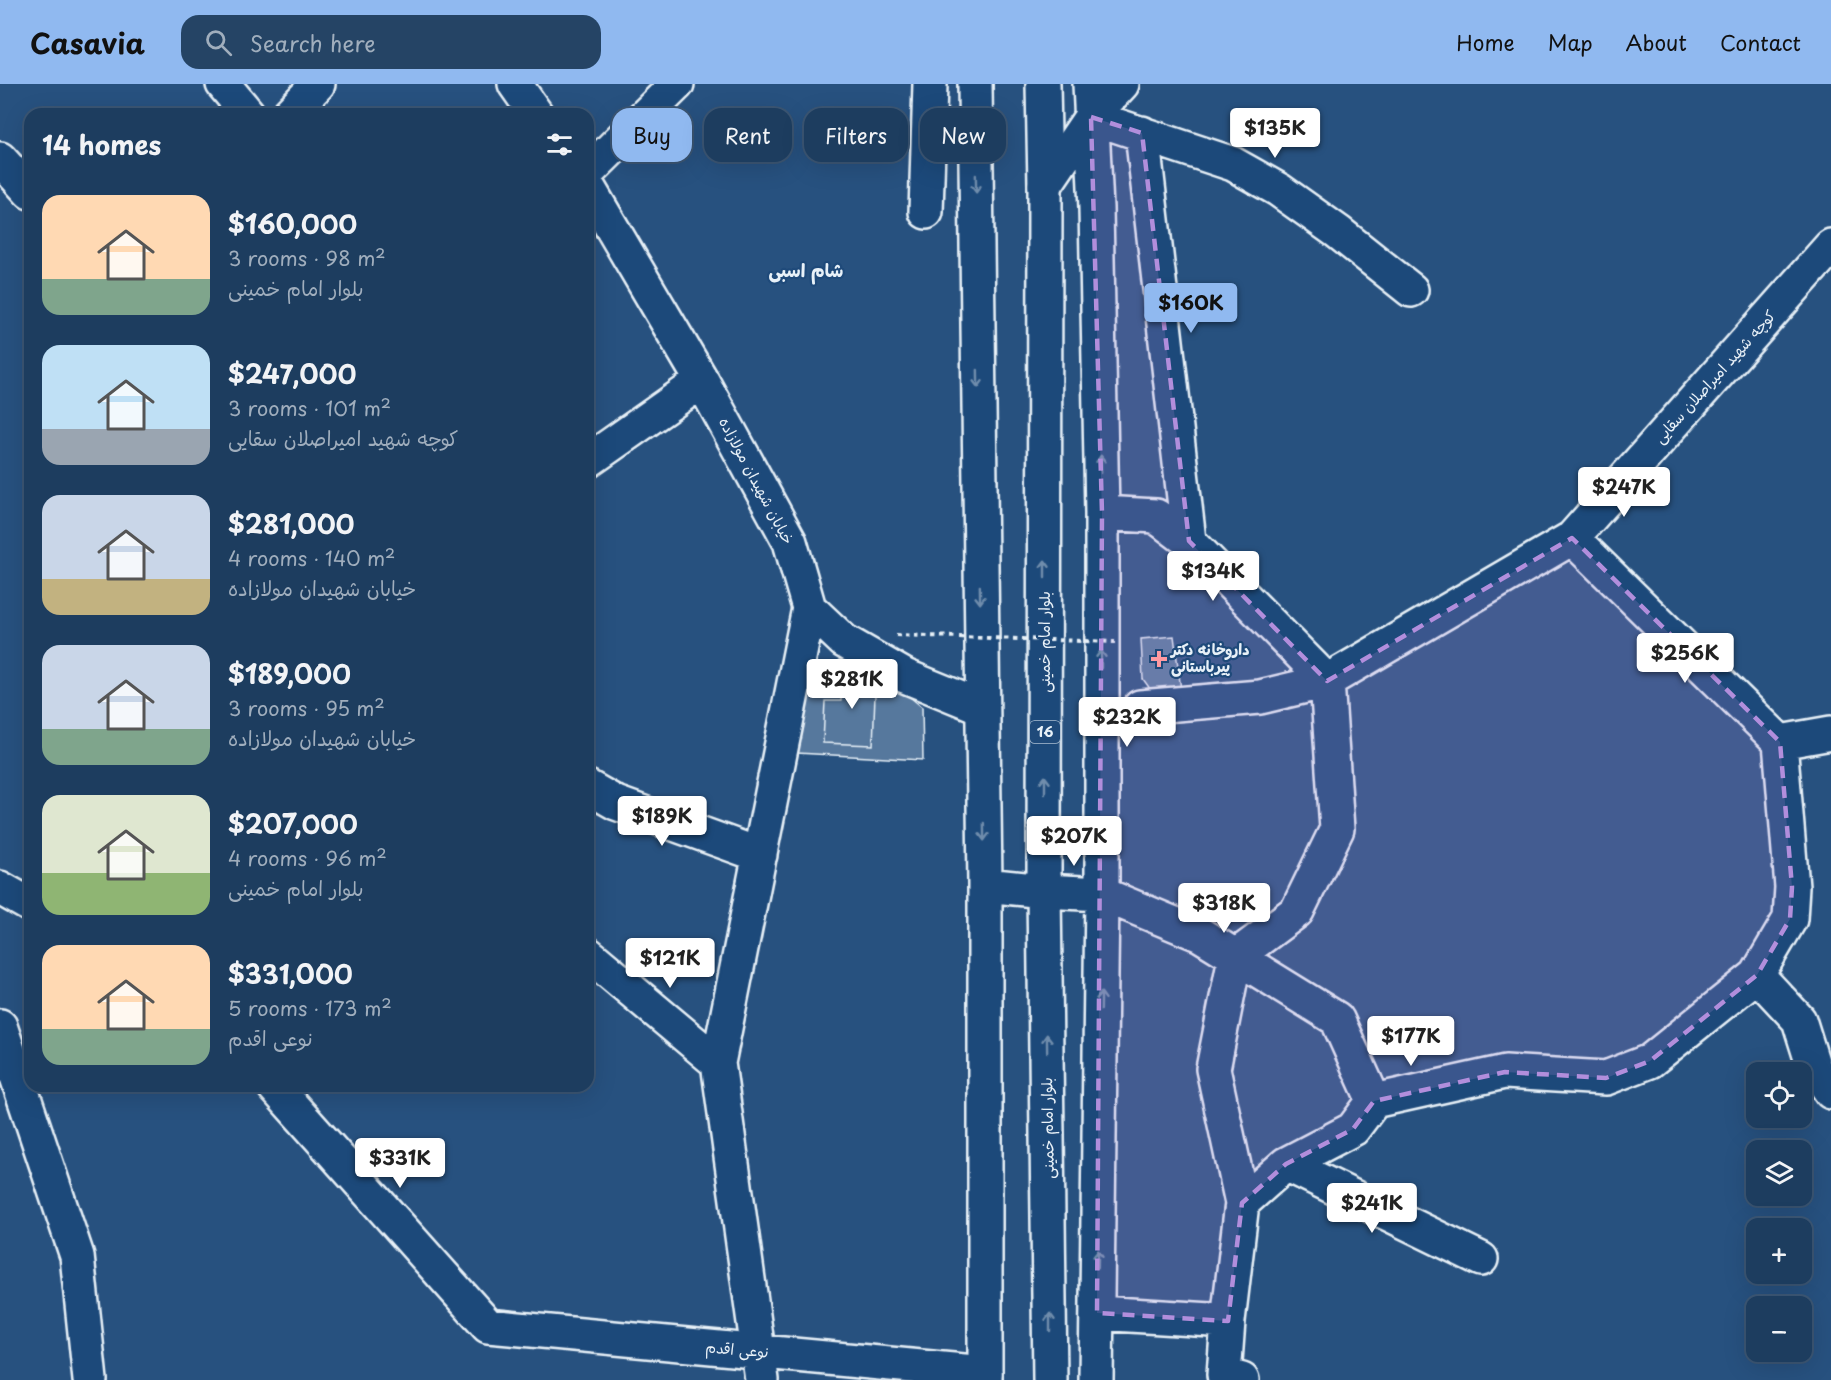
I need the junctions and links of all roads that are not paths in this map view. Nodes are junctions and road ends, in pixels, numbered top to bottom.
1 (224, 84) edge
2 (318, 84) edge
3 (515, 84) edge
4 (677, 84) edge
5 (930, 84) edge
6 (975, 84) edge
7 (1043, 84) edge
8 (1090, 84) edge
9 (1122, 84) edge
10 (243, 108) edge
11 (295, 108) edge
12 (532, 108) edge
13 (1091, 117) junction
14 (1142, 133) junction
15 (0, 159) edge
16 (594, 166) edge
17 (24, 185) edge
18 (1045, 185) junction
19 (594, 197) edge
20 (926, 212) dead end
21 (1831, 246) edge
22 (1411, 290) dead end
23 (702, 381) junction
24 (594, 457) edge
25 (1102, 513) junction
26 (1572, 538) junction
27 (1189, 541) junction
28 (809, 608) junction
29 (1327, 681) junction
30 (1140, 706) dead end
31 (981, 707) junction
32 (1831, 734) edge
33 (1780, 742) junction
34 (594, 790) edge
35 (760, 855) junction
36 (985, 885) junction
37 (0, 888) edge
38 (1044, 891) junction
39 (1102, 894) junction
40 (24, 902) edge
41 (1235, 957) junction
42 (594, 959) edge
43 (1757, 975) junction
44 (0, 1026) edge
45 (718, 1064) junction
46 (279, 1092) edge
47 (1831, 1092) edge
48 (1374, 1101) junction
49 (1286, 1164) junction
50 (1242, 1203) junction
51 (1481, 1259) dead end
52 (1097, 1313) junction
53 (1228, 1321) junction
54 (760, 1366) edge
55 (985, 1376) edge
56 (1230, 1378) edge
57 (90, 1380) edge
58 (1050, 1380) edge
59 (1096, 1380) edge

1 - 10 main road
2 - 11 main road
3 - 12 main road
4 - 16 main road
5 - 20 main road
6 -> 31 main road
7 - 18 main road, بلوار امام خمینی / 16
8 - 13 main road
9 - 13 main road
13 - 14 main road
13 - 18 main road
25 -> 13 main road
14 - 22 main road
14 - 27 main road
15 - 17 main road
38 -> 18 main road, بلوار امام خمینی / 16
19 - 23 main road, خیابان شهیدان مولازاده
21 - 26 main road, کوچه شهید امیراصلان سقایی
23 - 24 main road
23 - 28 main road, خیابان شهیدان مولازاده
25 - 27 main road
39 -> 25 main road
26 - 29 main road, کوچه شهید امیراصلان سقایی
26 - 33 main road
27 - 29 main road
28 - 31 main road
28 - 35 main road
29 - 30 main road, کوچه شهید امیراصلان سقایی
29 - 41 main road
31 -> 36 main road
32 - 33 main road
33 - 43 main road
34 - 35 main road
35 - 45 main road
36 - 38 main road
36 - 55 main road
37 - 40 main road
38 - 39 main road
58 -> 38 main road, بلوار امام خمینی / 16
39 - 41 main road
52 -> 39 main road
41 - 48 main road
41 - 50 main road
42 - 45 main road
43 - 47 main road
43 - 48 main road
44 - 57 main road
45 - 54 main road
46 - 54 main road, نوعی اقدم
48 - 49 main road
49 - 50 main road
49 - 51 main road
50 - 53 main road
52 - 53 main road
52 - 59 main road
53 - 56 main road
54 - 55 main road, نوعی اقدم

